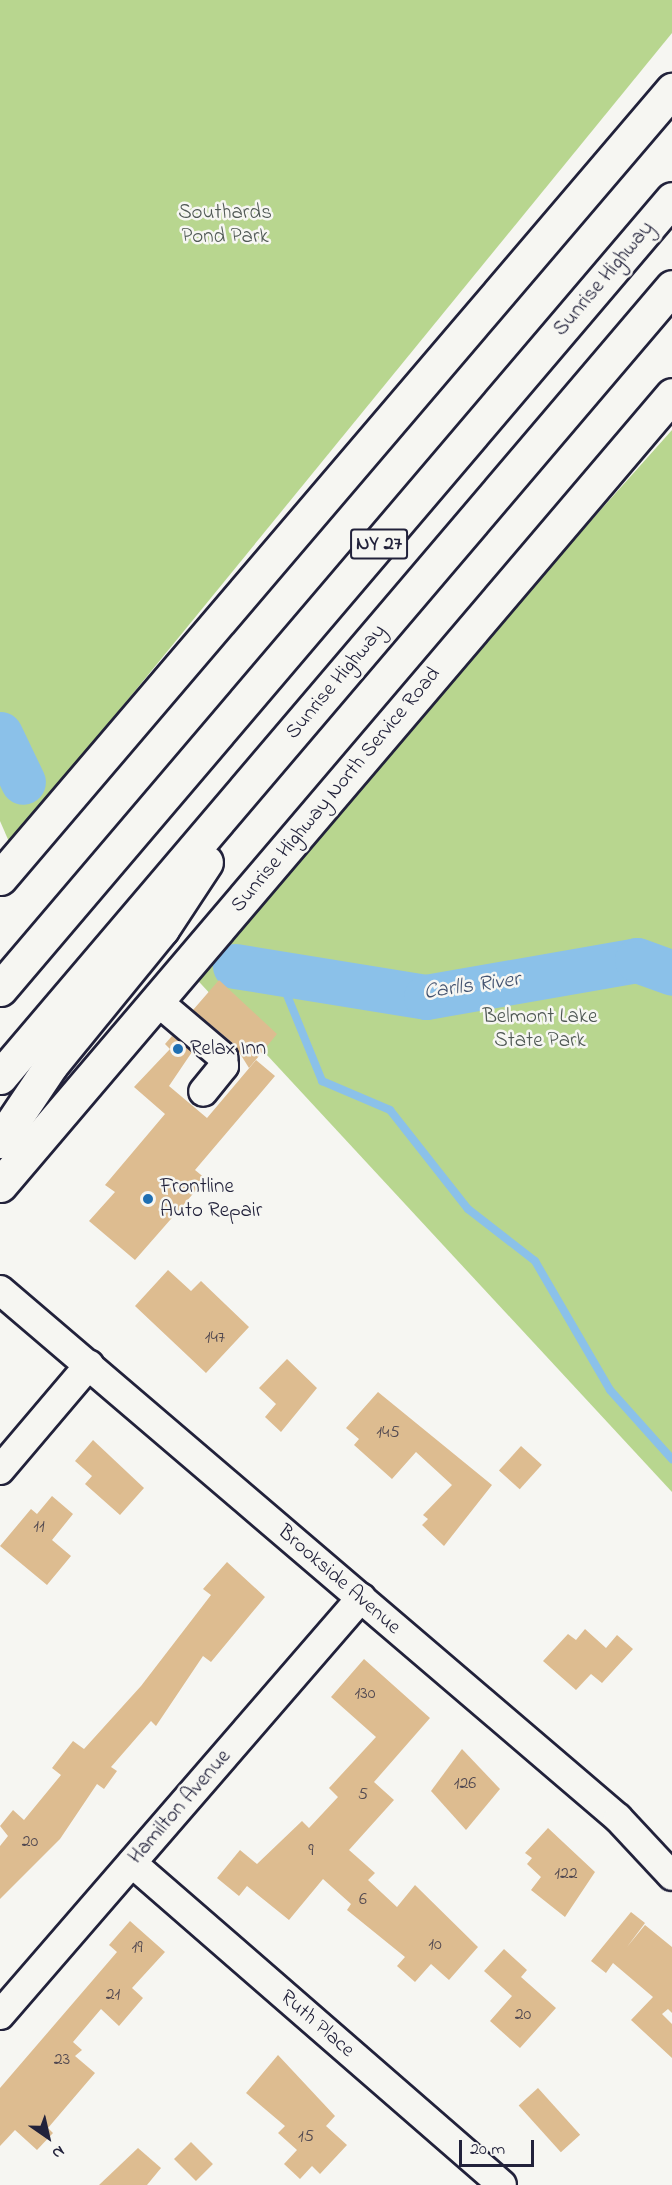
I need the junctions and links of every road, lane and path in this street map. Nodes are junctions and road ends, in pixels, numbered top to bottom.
1 (672, 90) edge
2 (672, 199) edge
3 (672, 287) edge
4 (672, 395) edge
5 (288, 738) junction
6 (0, 878) edge
7 (56, 924) junction
8 (0, 973) edge
9 (0, 989) edge
10 (157, 1001) junction
11 (0, 1077) edge
12 (203, 1092) dead end
13 (0, 1141) edge
14 (0, 1185) edge
15 (0, 1290) edge
16 (89, 1365) junction
17 (0, 1470) edge
18 (361, 1598) junction
19 (132, 1863) junction
20 (672, 1876) edge
21 (0, 2015) edge
22 (502, 2185) edge

1 - 6 main road
2 - 7 main road, Sunrise Highway / NY 27
3 - 5 main road, Sunrise Highway / NY 27
4 - 10 main road, Sunrise Highway North Service Road
5 - 11 main road, Sunrise Highway / NY 27
5 - 13 main road
7 - 8 main road
7 - 9 main road, Sunrise Highway / NY 27
10 - 12 street
10 - 14 main road, Sunrise Highway North Service Road
15 - 16 street, Brookside Avenue
16 - 17 street
16 - 18 street, Brookside Avenue
18 - 19 street, Hamilton Avenue
18 - 20 street, Brookside Avenue
19 - 21 street, Hamilton Avenue
19 - 22 street, Ruth Place

